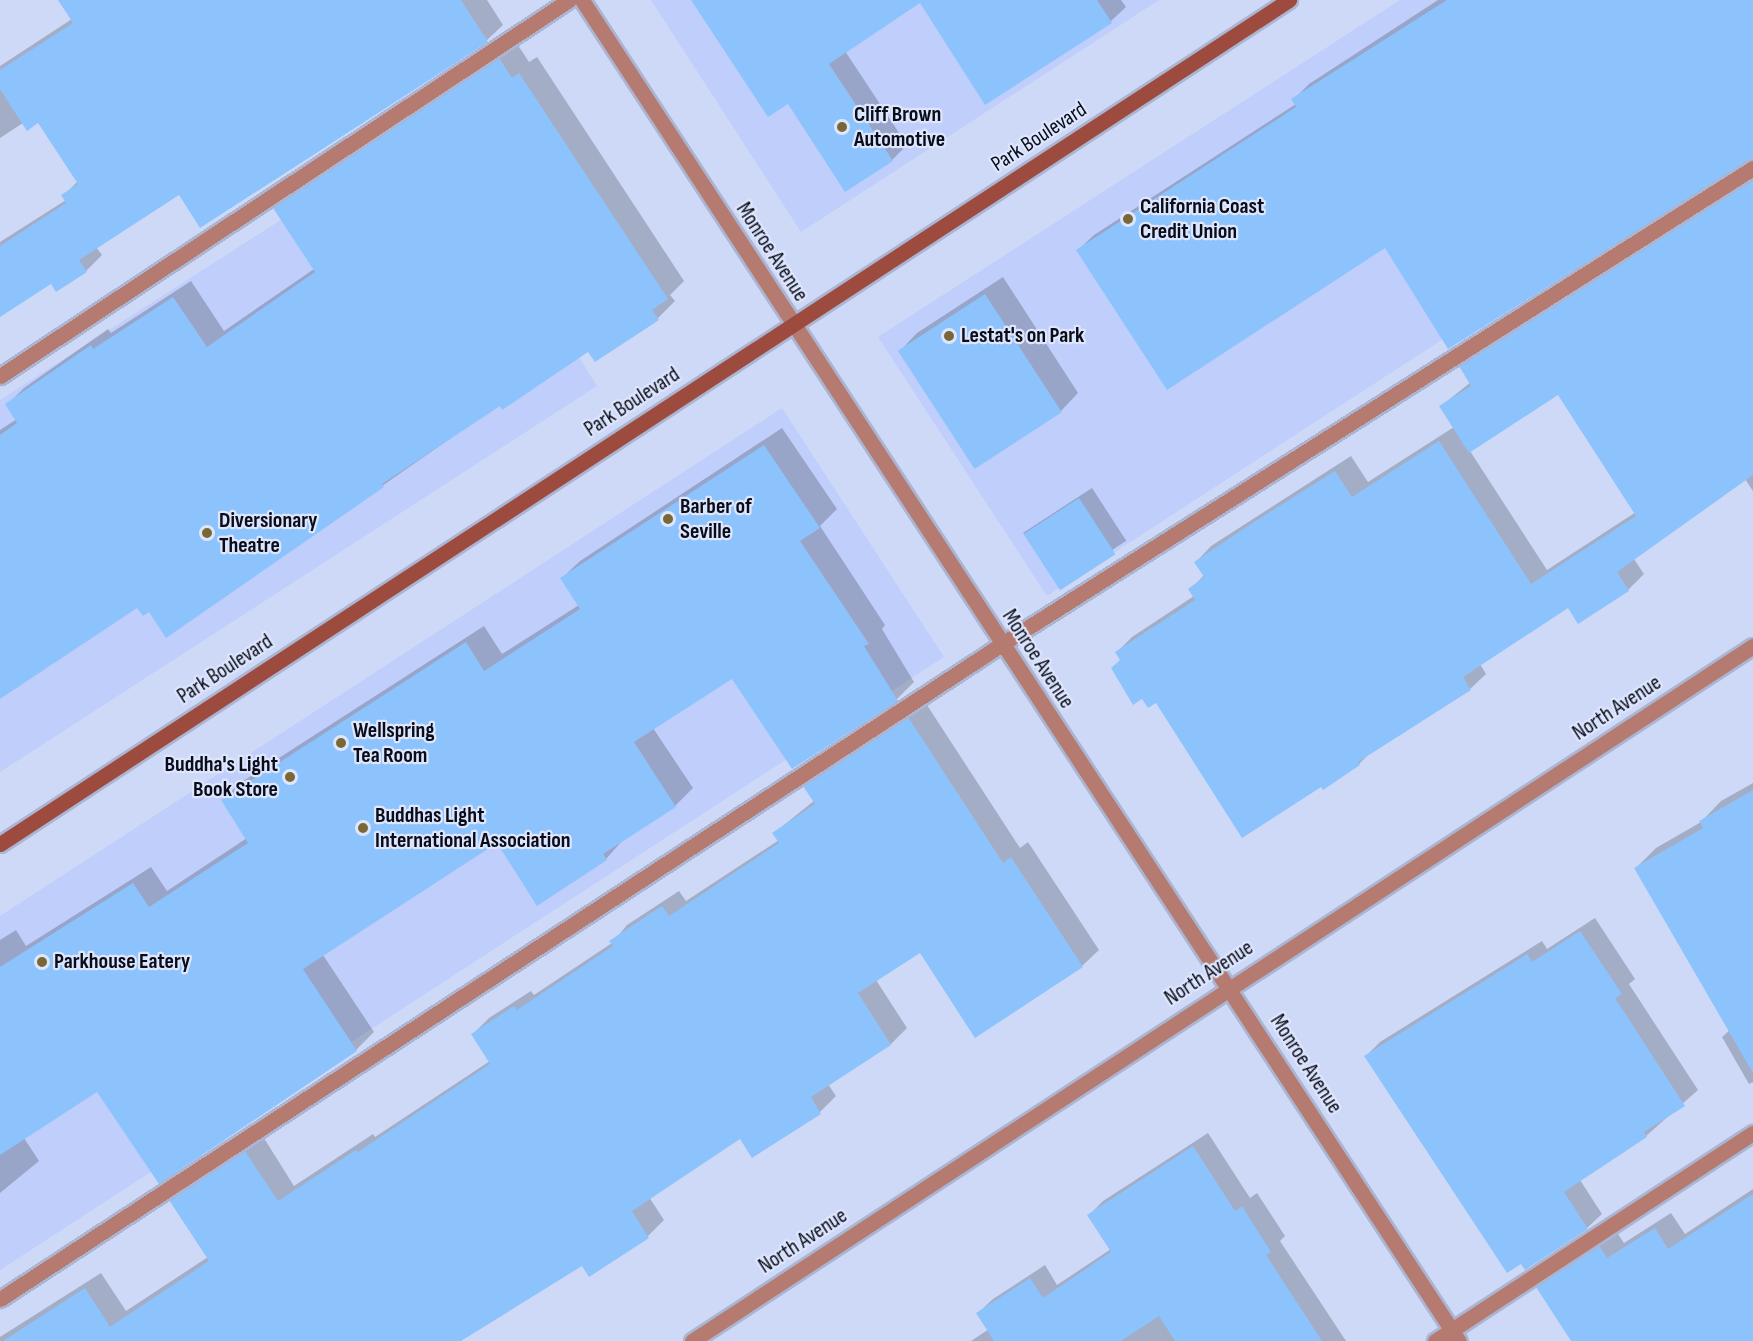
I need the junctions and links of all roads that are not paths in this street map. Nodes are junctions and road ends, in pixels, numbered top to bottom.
1 (569, 0) edge
2 (582, 0) edge
3 (1289, 0) edge
4 (1753, 168) edge
5 (792, 324) junction
6 (0, 376) edge
7 (1002, 645) junction
8 (1753, 646) edge
9 (0, 844) edge
10 (1228, 987) junction
11 (1753, 1133) edge
12 (0, 1299) edge
13 (1455, 1336) edge
14 (692, 1341) edge
15 (1435, 1341) edge

1 - 6 street
2 - 5 street, Monroe Avenue
3 - 5 main road, Park Boulevard
4 - 7 street
5 - 7 street, Monroe Avenue
5 - 9 main road, Park Boulevard
7 - 10 street, Monroe Avenue
7 - 12 street
8 - 10 street, North Avenue
10 - 13 street, Monroe Avenue
10 - 14 street, North Avenue
11 - 13 street
13 - 15 street

